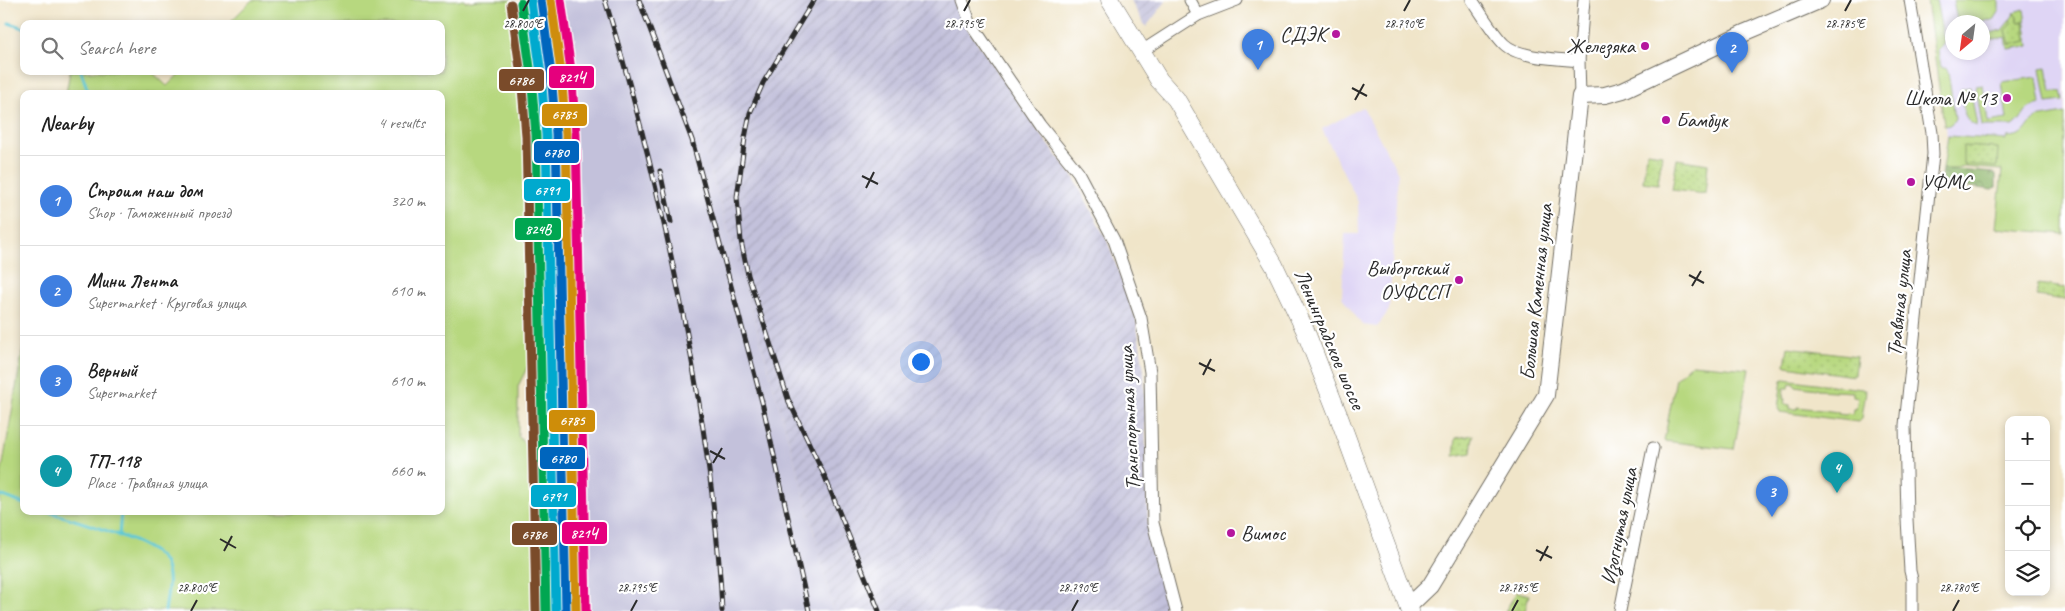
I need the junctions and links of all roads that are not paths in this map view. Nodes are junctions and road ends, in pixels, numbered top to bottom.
1 (962, 0) edge
2 (1110, 0) edge
3 (1123, 0) edge
4 (1190, 0) edge
5 (1237, 0) edge
6 (1472, 0) edge
7 (1584, 0) edge
8 (1821, 0) edge
9 (1910, 0) edge
10 (1198, 15) junction
11 (1146, 48) junction
12 (1579, 61) junction
13 (1580, 96) junction
14 (1653, 448) dead end
15 (1409, 609) edge
16 (1176, 611) edge
17 (1620, 611) edge
18 (1912, 611) edge

1 - 16 street, Транспортная улица
2 - 11 main road, Ленинградское шоссе
3 - 11 main road, Ленинградское шоссе
4 - 10 street
5 - 10 street
6 - 12 street
7 - 12 street, Большая Каменная улица
8 - 13 street
9 - 18 street, Травяная улица
10 - 11 street
11 - 15 main road, Ленинградское шоссе
12 - 13 street, Большая Каменная улица
13 - 15 street, Большая Каменная улица
14 - 17 street, Изогнутая улица

